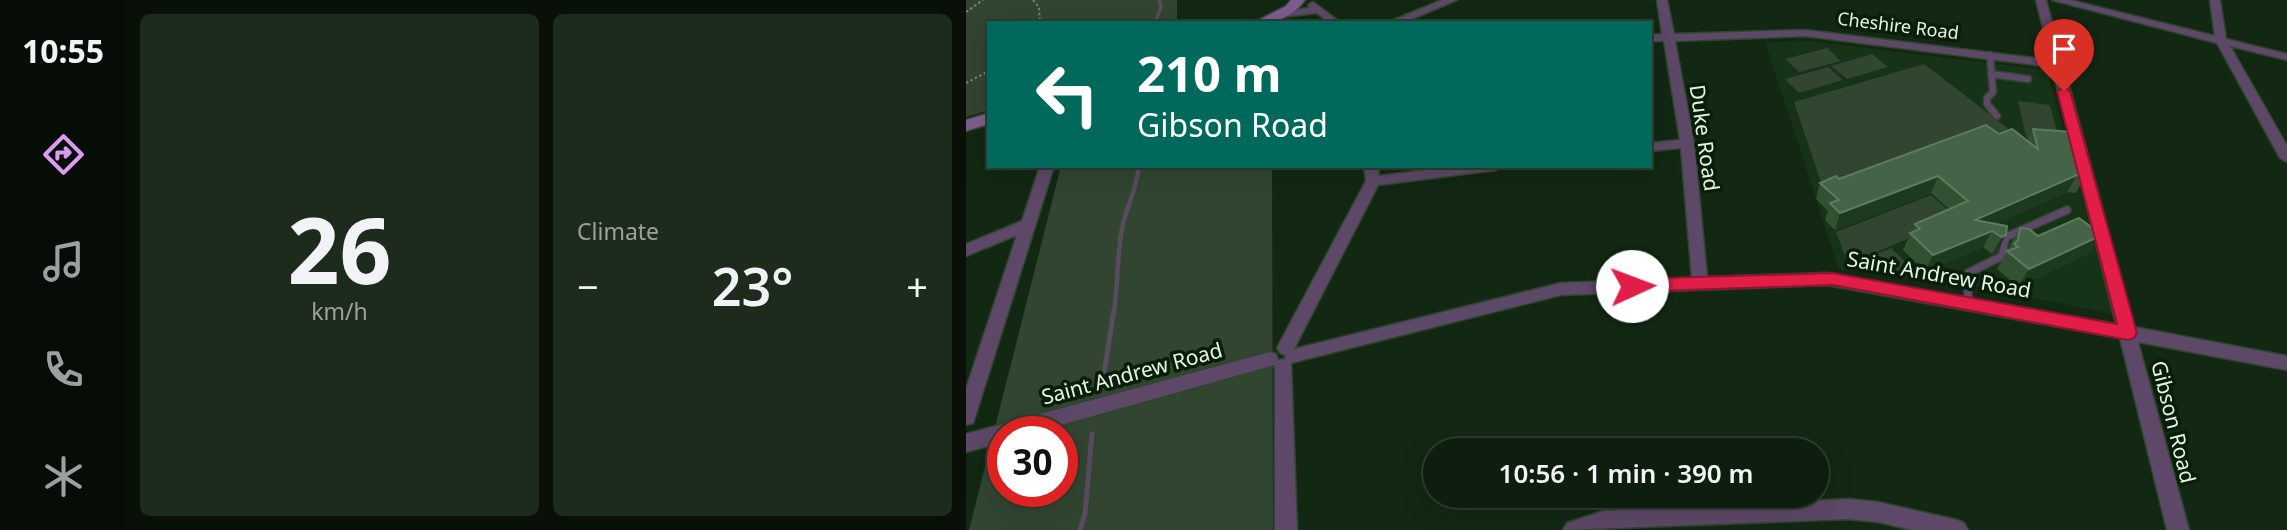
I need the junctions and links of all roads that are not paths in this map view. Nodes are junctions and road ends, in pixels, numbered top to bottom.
1 (1298, 0) edge
2 (1308, 0) edge
3 (1452, 0) edge
4 (1662, 0) edge
5 (2041, 0) edge
6 (2057, 0) edge
7 (2215, 0) edge
8 (1319, 10) junction
9 (1282, 14) junction
10 (1265, 21) edge
11 (1333, 21) edge
12 (1396, 21) edge
13 (1667, 36) junction
14 (1652, 38) edge
15 (2221, 40) junction
16 (1990, 55) junction
17 (2287, 57) edge
18 (2056, 64) junction
19 (1991, 74) junction
20 (2028, 79) dead end
21 (1997, 116) dead end
22 (987, 119) edge
23 (966, 126) edge
24 (1687, 143) junction
25 (1652, 147) edge
26 (2287, 158) edge
27 (1046, 168) edge
28 (1465, 168) edge
29 (1372, 174) edge
30 (2067, 210) dead end
31 (1029, 224) junction
32 (966, 250) edge
33 (1700, 283) junction
34 (1968, 302) junction
35 (2128, 333) junction
36 (1283, 358) junction
37 (2287, 363) edge
38 (1068, 416) edge
39 (966, 417) edge
40 (987, 438) edge
41 (966, 443) edge
42 (1286, 530) edge
43 (1574, 530) edge
44 (1957, 530) edge
45 (2178, 530) edge

1 - 9 main road
2 - 8 street
3 - 12 street
4 - 13 street, Duke Road
5 - 18 street, Gibson Road
6 - 15 street
7 - 15 street
8 - 9 street
8 - 11 street
9 - 10 main road
13 - 14 street, Cheshire Road
13 - 16 street, Cheshire Road
13 - 24 street, Duke Road
15 - 17 street
15 - 26 street
16 - 18 street, Cheshire Road
16 - 19 lane
18 - 35 street, Gibson Road
19 - 20 lane
19 - 21 lane
22 - 23 main road
24 - 25 street
24 - 33 street, Duke Road
27 - 31 street
28 - 29 street
29 - 36 street
30 - 34 lane
31 - 32 street
31 - 39 street
33 - 34 street, Saint Andrew Road
33 - 36 street, Saint Andrew Road
34 - 35 street, Saint Andrew Road
35 - 37 street, Saint Andrew Road
35 - 45 street, Gibson Road
36 - 38 street, Saint Andrew Road
36 - 42 street
40 - 41 street, Saint Andrew Road
43 - 44 street

